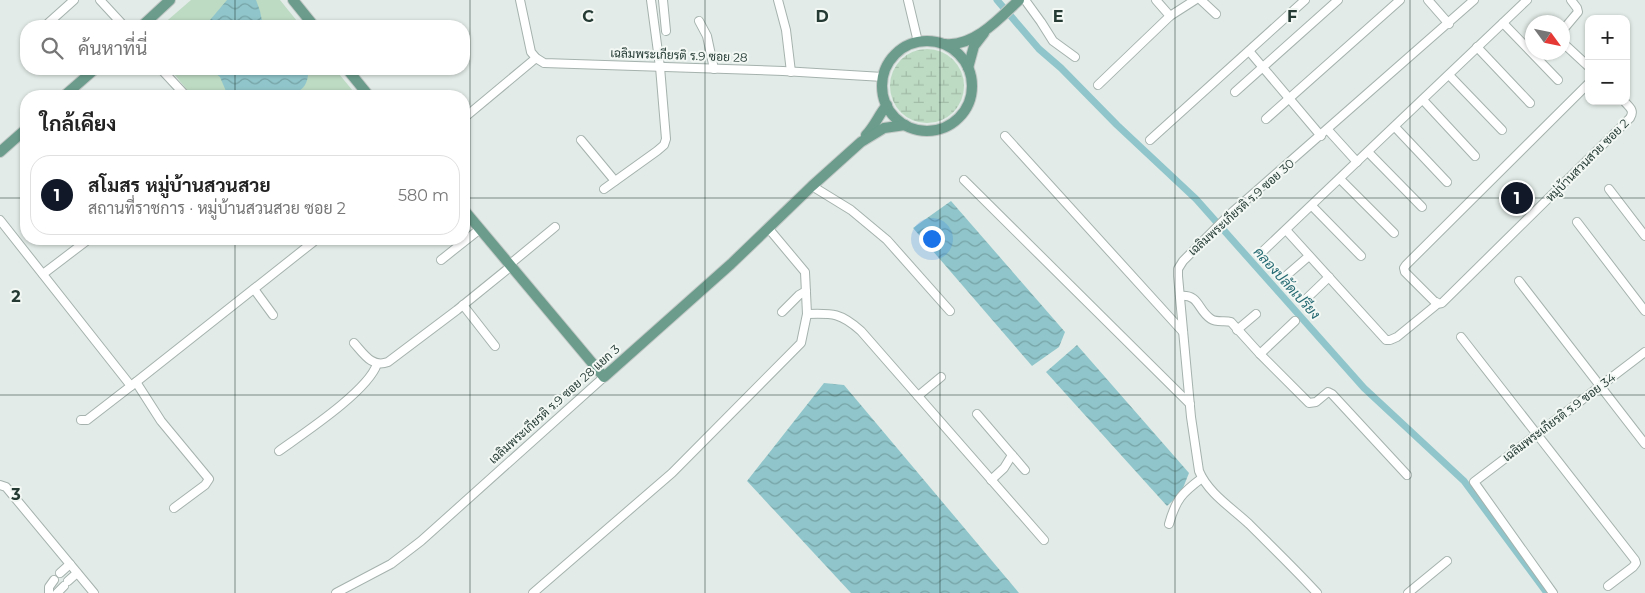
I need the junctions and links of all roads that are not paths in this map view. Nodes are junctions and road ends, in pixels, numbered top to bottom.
1 (74, 0) edge
2 (100, 0) edge
3 (170, 0) edge
4 (293, 0) edge
5 (520, 0) edge
6 (651, 0) edge
7 (663, 0) edge
8 (778, 0) edge
9 (908, 0) edge
10 (1156, 0) edge
11 (1195, 0) edge
12 (1200, 0) edge
13 (1306, 0) edge
14 (1338, 0) edge
15 (1400, 0) edge
16 (1428, 0) edge
17 (1474, 0) edge
18 (1527, 0) edge
19 (1571, 0) edge
20 (1020, 1) edge
21 (1216, 14) dead end
22 (1170, 16) junction
23 (52, 20) edge
24 (118, 20) edge
25 (148, 20) edge
26 (309, 20) edge
27 (699, 21) dead end
28 (1570, 22) edge
29 (1504, 23) junction
30 (1449, 24) junction
31 (988, 28) junction
32 (666, 32) dead end
33 (918, 42) junction
34 (942, 43) junction
35 (1477, 47) junction
36 (1570, 49) edge
37 (1248, 51) junction
38 (1074, 57) dead end
39 (536, 58) junction
40 (1585, 62) edge
41 (660, 67) junction
42 (968, 68) junction
43 (1262, 68) junction
44 (714, 69) junction
45 (791, 72) junction
46 (1449, 74) junction
47 (88, 75) edge
48 (167, 75) edge
49 (352, 75) edge
50 (883, 77) junction
51 (1558, 80) dead end
52 (1098, 85) dead end
53 (1585, 87) edge
54 (71, 90) edge
55 (180, 90) edge
56 (364, 90) edge
57 (1235, 92) dead end
58 (1289, 98) junction
59 (1423, 100) junction
60 (1530, 103) dead end
61 (886, 105) junction
62 (1628, 105) edge
63 (470, 113) edge
64 (1266, 119) dead end
65 (905, 125) junction
66 (1395, 127) junction
67 (1328, 130) junction
68 (1502, 130) dead end
69 (20, 134) edge
70 (1005, 136) dead end
71 (1321, 136) junction
72 (581, 140) dead end
73 (1150, 140) dead end
74 (861, 142) junction
75 (0, 152) edge
76 (1368, 152) junction
77 (1475, 156) dead end
78 (1357, 162) junction
79 (1340, 179) junction
80 (964, 180) dead end
81 (614, 181) junction
82 (1447, 182) dead end
83 (812, 186) junction
84 (604, 189) dead end
85 (1609, 189) dead end
86 (1312, 206) junction
87 (1422, 207) dead end
88 (470, 218) edge
89 (0, 220) edge
90 (1577, 222) dead end
91 (555, 227) dead end
92 (769, 229) junction
93 (480, 230) junction
94 (1286, 230) junction
95 (1394, 233) dead end
96 (1645, 236) edge
97 (470, 238) edge
98 (81, 245) edge
99 (303, 245) edge
100 (460, 245) edge
101 (1261, 253) dead end
102 (1308, 256) junction
103 (1361, 256) dead end
104 (441, 260) dead end
105 (510, 266) junction
106 (43, 274) junction
107 (1287, 275) dead end
108 (1329, 277) junction
109 (1518, 281) dead end
110 (254, 289) junction
111 (806, 291) junction
112 (1180, 296) junction
113 (1304, 300) dead end
114 (1436, 302) junction
115 (463, 305) junction
116 (950, 311) dead end
117 (1645, 311) edge
118 (782, 312) dead end
119 (807, 314) junction
120 (1256, 314) dead end
121 (273, 315) dead end
122 (1295, 322) dead end
123 (1237, 330) junction
124 (1184, 332) junction
125 (1461, 337) dead end
126 (354, 343) dead end
127 (495, 346) dead end
128 (1645, 352) edge
129 (1260, 354) junction
130 (377, 364) junction
131 (604, 377) junction
132 (941, 377) dead end
133 (133, 384) junction
134 (1600, 386) junction
135 (918, 396) junction
136 (1190, 404) junction
137 (977, 414) dead end
138 (81, 420) dead end
139 (1536, 434) junction
140 (1645, 444) edge
141 (280, 451) dead end
142 (1012, 455) junction
143 (1025, 470) dead end
144 (1407, 475) dead end
145 (1202, 478) junction
146 (991, 480) junction
147 (0, 485) edge
148 (174, 508) dead end
149 (1169, 524) dead end
150 (1044, 540) dead end
151 (1447, 561) dead end
152 (70, 564) junction
153 (60, 573) dead end
154 (77, 573) junction
155 (54, 580) dead end
156 (1608, 586) dead end
157 (350, 590) edge
158 (48, 593) edge
159 (57, 593) edge
160 (94, 593) edge
161 (336, 593) edge
162 (533, 593) edge
163 (1317, 593) edge
164 (1408, 593) edge
165 (1554, 593) edge

1 - 23 street
2 - 24 street
3 - 25 main road
4 - 26 main road
5 - 39 street
6 - 41 street
7 - 32 street
8 - 45 street
9 - 33 street
10 - 22 street
11 - 22 street
12 - 21 street
13 - 37 street
14 - 43 street
15 - 58 street
16 - 30 street
17 - 30 street, เฉลิมพระเกียรติ ร.9 ซอย 30
18 - 29 street
19 - 28 street
20 - 31 main road
20 - 38 street
22 - 52 street
27 - 44 street
29 - 35 street
29 - 51 street
30 - 67 street, เฉลิมพระเกียรติ ร.9 ซอย 30
31 - 34 main road
31 - 42 main road
33 - 34 main road
33 - 50 main road
34 - 42 main road
35 - 46 street
35 - 60 street
36 - 40 street
37 - 43 street
37 - 73 street
39 - 41 street, เฉลิมพระเกียรติ ร.9 ซอย 28
39 - 63 street
41 - 44 street, เฉลิมพระเกียรติ ร.9 ซอย 28
41 - 81 street
42 - 65 main road
43 - 57 street
43 - 58 street
44 - 45 street, เฉลิมพระเกียรติ ร.9 ซอย 28
45 - 50 street, เฉลิมพระเกียรติ ร.9 ซอย 28
46 - 59 street
46 - 68 street
47 - 54 main road
48 - 55 street
49 - 56 main road
50 - 61 main road
53 - 114 street
58 - 64 street
58 - 71 street
59 - 66 street
59 - 77 street
61 - 65 main road
61 - 74 main road, เฉลิมพระเกียรติ ร.9 ซอย 28 แยก 3
62 - 114 street, หมู่บ้านสวนสวย ซอย 2
65 - 74 main road, เฉลิมพระเกียรติ ร.9 ซอย 28 แยก 3
66 - 76 street
66 - 82 street
67 - 71 street, เฉลิมพระเกียรติ ร.9 ซอย 30
67 - 78 street
69 - 75 main road
70 - 124 street
71 - 112 street, เฉลิมพระเกียรติ ร.9 ซอย 30
72 - 81 street
74 - 83 main road, เฉลิมพระเกียรติ ร.9 ซอย 28 แยก 3
76 - 78 street
76 - 87 street
78 - 79 street
79 - 86 street
79 - 95 street
80 - 136 street
81 - 84 street
83 - 92 main road, เฉลิมพระเกียรติ ร.9 ซอย 28 แยก 3
83 - 116 street
85 - 96 street
86 - 94 street
86 - 103 street
88 - 93 main road
89 - 106 street
90 - 117 street
91 - 105 street
92 - 111 street
92 - 131 main road, เฉลิมพระเกียรติ ร.9 ซอย 28 แยก 3
93 - 97 street
93 - 105 main road
94 - 101 street
94 - 102 street
98 - 106 street
99 - 110 street
100 - 104 street
102 - 107 street
102 - 108 street
105 - 115 street
105 - 131 main road
106 - 133 street
108 - 113 street
108 - 114 street
109 - 134 street
110 - 121 street
110 - 133 street
111 - 118 street
111 - 119 street
112 - 123 street
112 - 124 street, เฉลิมพระเกียรติ ร.9 ซอย 30
115 - 127 street
115 - 130 street
119 - 135 street
119 - 162 street
120 - 123 street
122 - 129 street
123 - 129 street
124 - 136 street, เฉลิมพระเกียรติ ร.9 ซอย 30
125 - 139 street
126 - 130 street
128 - 134 street, เฉลิมพระเกียรติ ร.9 ซอย 34
129 - 144 street
130 - 141 street
131 - 157 street, เฉลิมพระเกียรติ ร.9 ซอย 28 แยก 3
132 - 135 street
133 - 138 street
133 - 148 street
134 - 139 street, เฉลิมพระเกียรติ ร.9 ซอย 34
134 - 140 street
135 - 146 street
136 - 145 street, เฉลิมพระเกียรติ ร.9 ซอย 30
137 - 142 street
139 - 156 street
139 - 165 street, เฉลิมพระเกียรติ ร.9 ซอย 34
142 - 143 street
142 - 146 street
145 - 149 street
145 - 163 street
146 - 150 street
147 - 152 street
151 - 164 street
152 - 153 street
152 - 154 street
154 - 159 street
154 - 160 street
155 - 158 street
157 - 161 street, เฉลิมพระเกียรติ ร.9 ซอย 28 แยก 3

